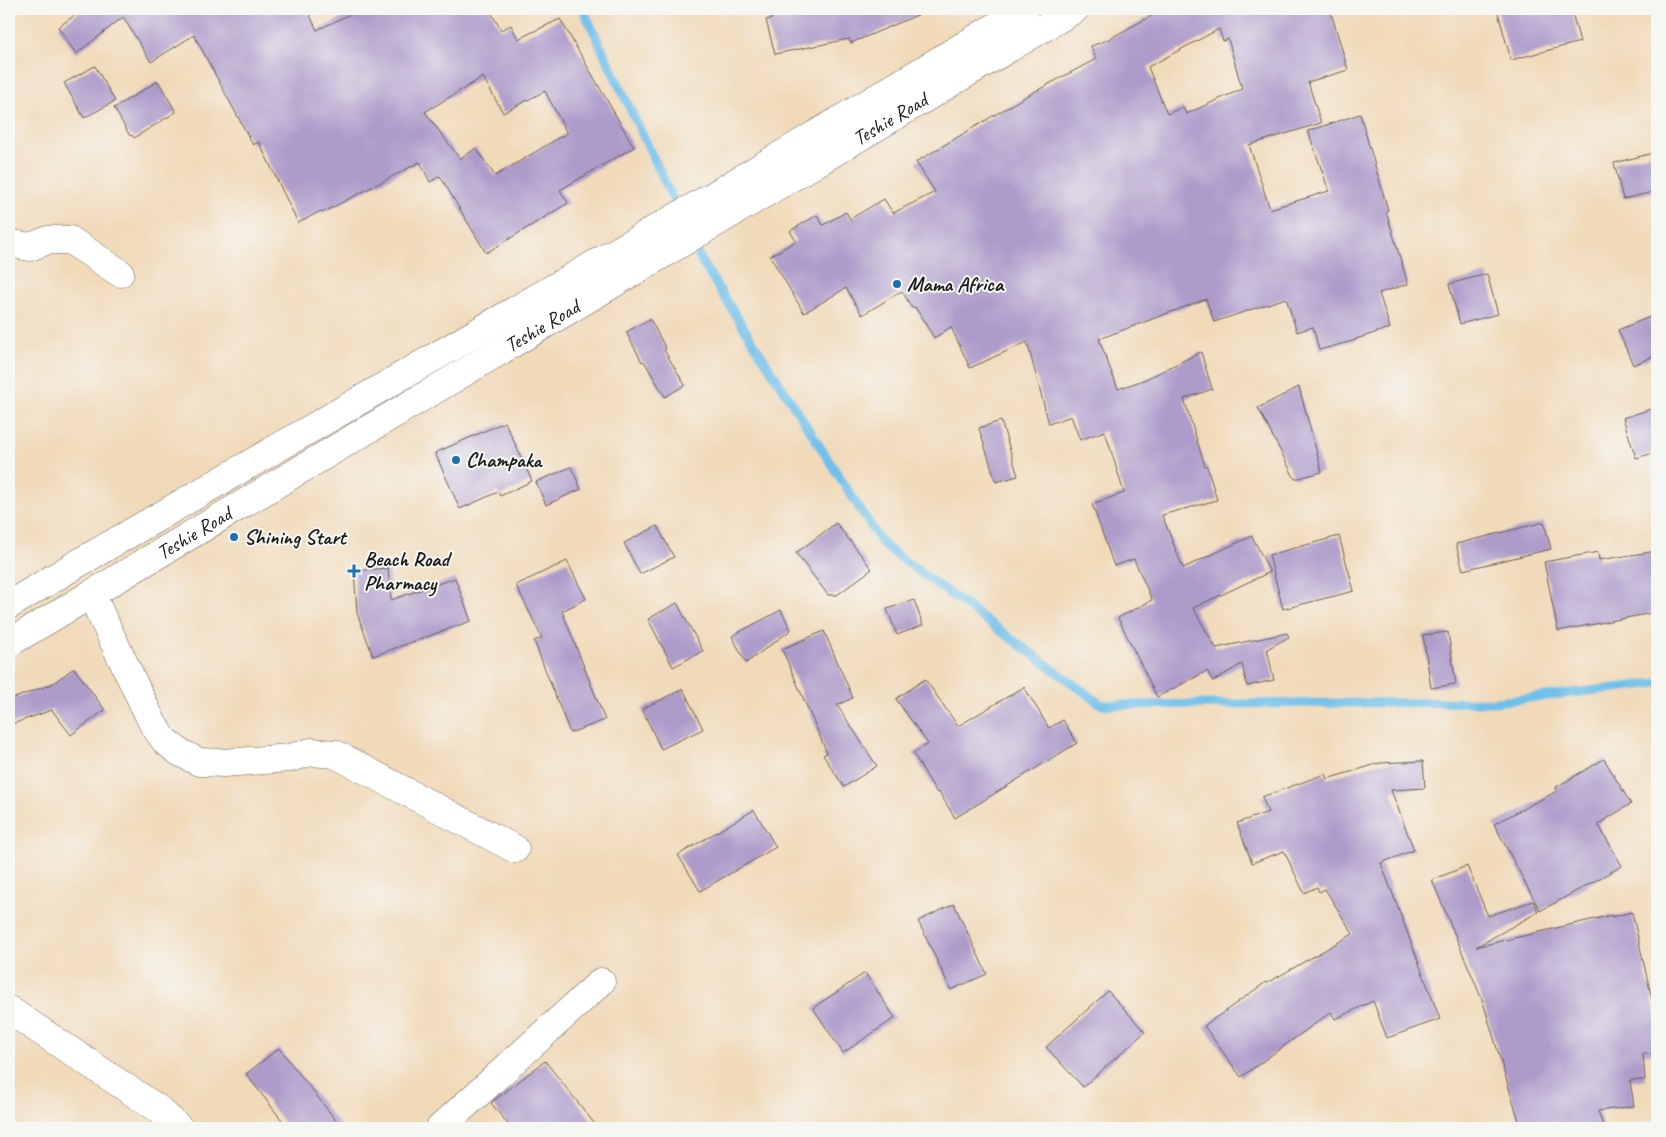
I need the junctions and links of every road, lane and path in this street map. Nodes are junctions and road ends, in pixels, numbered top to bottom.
1 (1025, 9) edge
2 (1076, 9) edge
3 (720, 206) junction
4 (677, 231) junction
5 (9, 243) edge
6 (120, 272) dead end
7 (91, 594) junction
8 (9, 605) edge
9 (9, 643) edge
10 (515, 849) dead end
11 (601, 982) dead end
12 (9, 1010) edge
13 (179, 1128) edge
14 (440, 1128) edge

1 - 3 main road, Teshie Road
2 - 3 main road, Teshie Road
3 - 4 main road, Teshie Road
4 - 7 main road, Teshie Road
4 - 8 main road, Teshie Road
5 - 6 main road
7 - 9 main road, Teshie Road
7 - 10 main road
11 - 14 main road
12 - 13 main road

